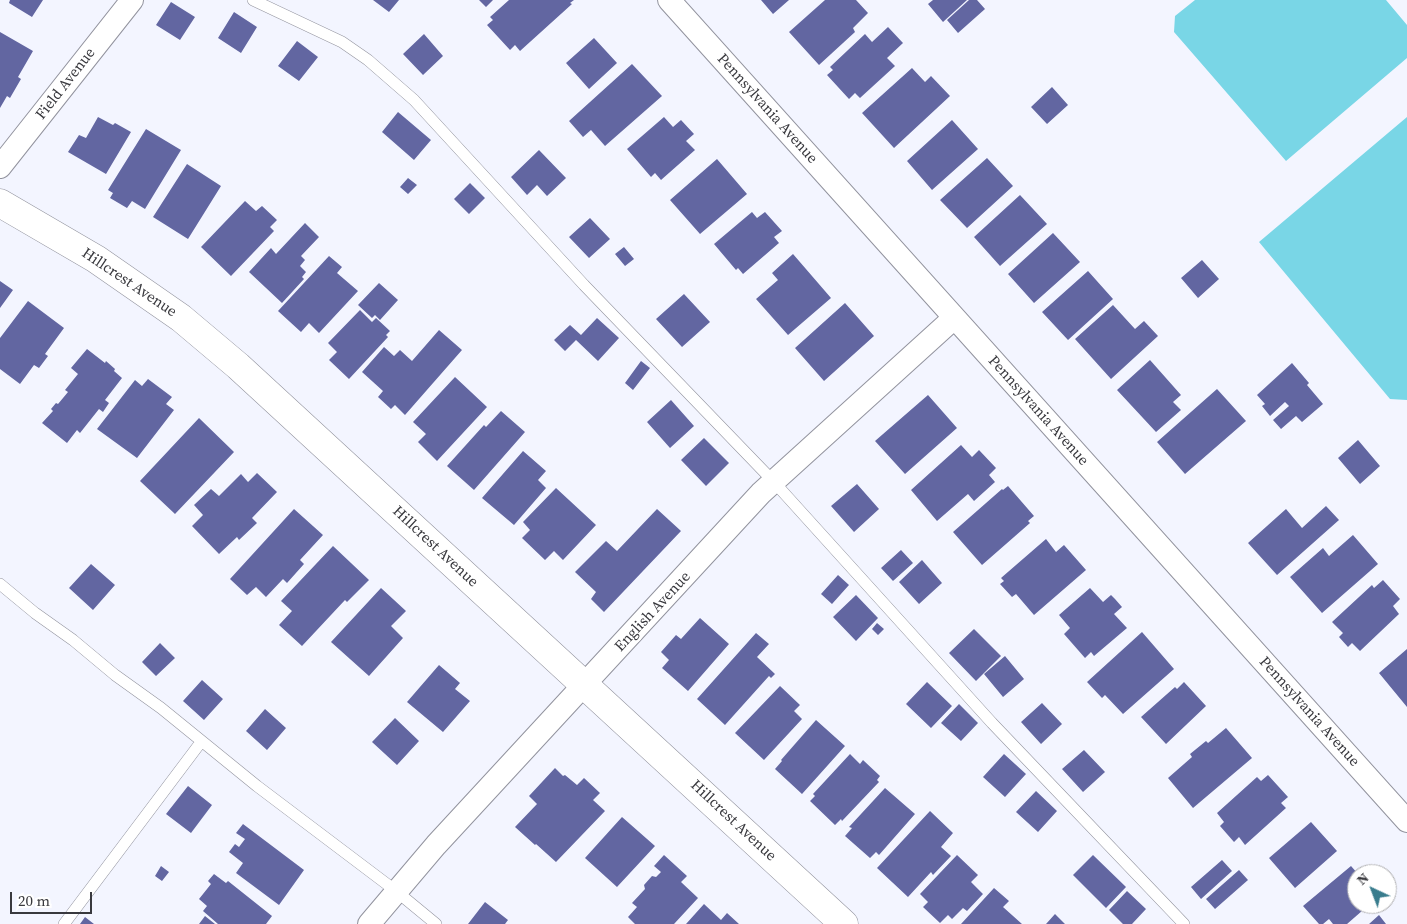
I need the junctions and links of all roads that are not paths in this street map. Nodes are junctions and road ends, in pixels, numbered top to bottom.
1 (132, 0) edge
2 (253, 0) edge
3 (669, 0) edge
4 (0, 168) edge
5 (0, 203) edge
6 (954, 318) junction
7 (774, 482) junction
8 (0, 584) edge
9 (585, 685) junction
10 (201, 742) junction
11 (1407, 821) edge
12 (396, 891) junction
13 (64, 924) edge
14 (369, 924) edge
15 (436, 924) edge
16 (844, 924) edge
17 (1184, 924) edge

1 - 4 street, Field Avenue
2 - 7 lane
3 - 6 street, Pennsylvania Avenue
5 - 9 main road, Hillcrest Avenue
6 - 7 street, English Avenue
6 - 11 street, Pennsylvania Avenue
7 - 9 street, English Avenue
7 - 17 lane
8 - 10 lane
9 - 12 street, English Avenue
9 - 16 main road, Hillcrest Avenue
10 - 12 lane
10 - 13 lane
12 - 14 street, English Avenue
12 - 15 lane

